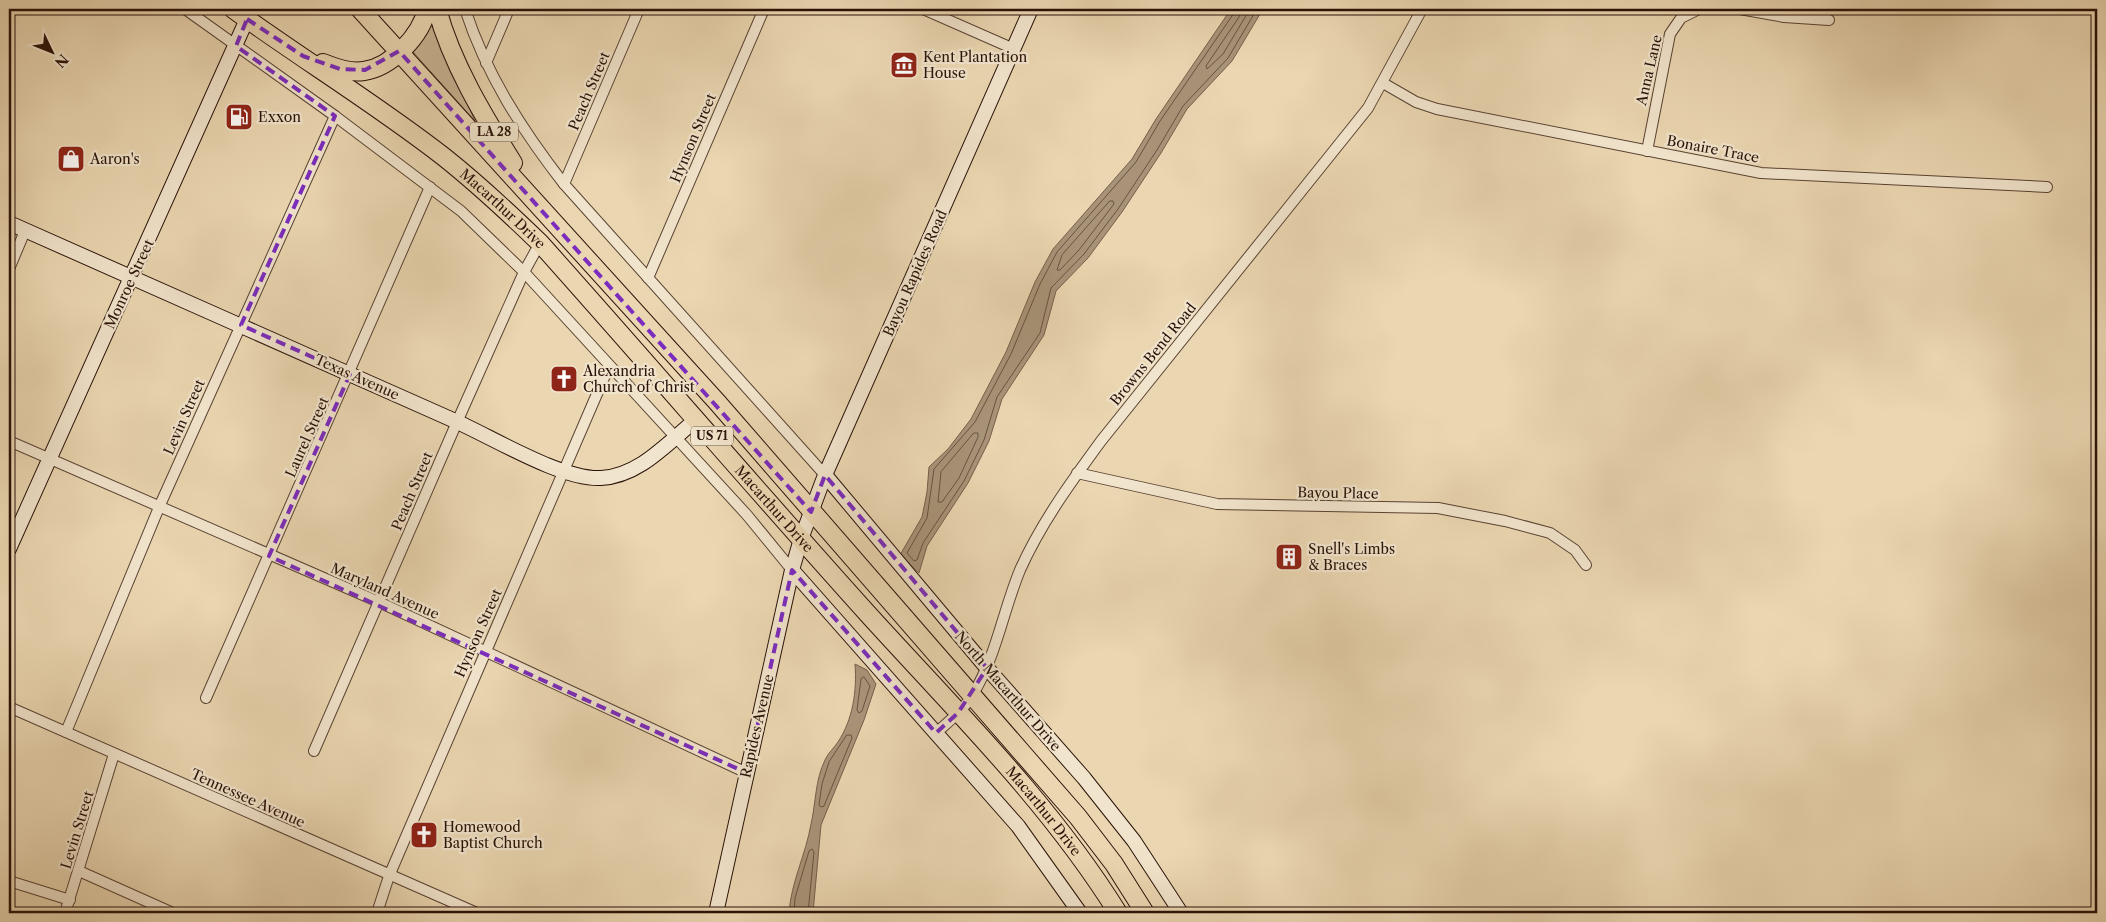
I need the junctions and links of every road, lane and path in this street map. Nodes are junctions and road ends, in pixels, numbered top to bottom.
1 (185, 9) edge
2 (233, 9) edge
3 (360, 9) edge
4 (427, 9) edge
5 (437, 9) edge
6 (465, 9) edge
7 (508, 9) edge
8 (639, 9) edge
9 (764, 9) edge
10 (924, 9) edge
11 (1031, 9) edge
12 (1422, 9) edge
13 (1699, 9) edge
14 (1740, 9) edge
15 (247, 19) junction
16 (1829, 20) dead end
17 (236, 46) junction
18 (1014, 49) junction
19 (399, 51) junction
20 (303, 56) junction
21 (486, 64) junction
22 (1383, 83) junction
23 (335, 116) junction
24 (1647, 151) junction
25 (564, 184) junction
26 (430, 187) junction
27 (2047, 187) dead end
28 (9, 223) edge
29 (26, 231) junction
30 (540, 243) junction
31 (573, 244) junction
32 (9, 269) edge
33 (524, 272) junction
34 (132, 277) junction
35 (648, 278) junction
36 (241, 325) junction
37 (609, 366) junction
38 (350, 374) junction
39 (716, 402) junction
40 (697, 419) junction
41 (457, 422) junction
42 (674, 437) junction
43 (9, 441) edge
44 (49, 458) junction
45 (564, 472) junction
46 (1077, 473) junction
47 (825, 475) junction
48 (160, 505) junction
49 (811, 512) junction
50 (801, 539) junction
51 (9, 549) edge
52 (269, 556) junction
53 (1586, 565) dead end
54 (792, 570) junction
55 (379, 602) junction
56 (485, 651) junction
57 (987, 668) junction
58 (972, 696) junction
59 (206, 698) dead end
60 (9, 707) edge
61 (958, 713) junction
62 (66, 732) junction
63 (936, 732) junction
64 (314, 751) dead end
65 (114, 754) junction
66 (747, 773) junction
67 (79, 871) junction
68 (390, 876) junction
69 (9, 881) edge
70 (70, 900) junction
71 (65, 913) edge
72 (173, 913) edge
73 (377, 913) edge
74 (477, 913) edge
75 (716, 913) edge
76 (1080, 913) edge
77 (1118, 913) edge
78 (1145, 913) edge
79 (1181, 913) edge

1 - 17 street, Macarthur Drive
2 - 15 highway, Macarthur Drive / US 71
3 - 19 highway, Macarthur Drive / US 71
4 - 19 highway
5 - 31 highway, LA 28
6 - 21 street
7 - 21 street
8 - 25 street, Peach Street
9 - 35 street, Hynson Street
10 - 18 street
11 - 18 street, Bayou Rapides Road
12 - 22 street, Browns Bend Road
13 - 24 street, Anna Lane
14 - 16 street
15 - 17 street, Monroe Street
15 - 20 highway, Macarthur Drive / US 71
17 - 23 street, Macarthur Drive
17 - 34 street, Monroe Street
18 - 47 street, Bayou Rapides Road
19 - 20 highway
19 - 31 highway, Macarthur Drive / US 71
20 - 30 highway, Macarthur Drive / US 71
21 - 25 street
22 - 24 street, Bonaire Trace
22 - 46 street, Browns Bend Road
23 - 26 street, Macarthur Drive
23 - 36 street, Levin Street
24 - 27 street, Bonaire Trace
25 - 35 street
26 - 33 street, Macarthur Drive
26 - 38 street, Laurel Street
28 - 29 street, Texas Avenue
29 - 32 street
29 - 34 street, Texas Avenue
30 - 33 street, Peach Street
30 - 40 highway, Macarthur Drive / US 71
31 - 39 highway, Macarthur Drive / US 71
33 - 37 street, Macarthur Drive
33 - 41 street, Peach Street
34 - 36 street, Texas Avenue
34 - 44 street, Monroe Street
35 - 47 street
36 - 38 street, Texas Avenue
36 - 48 street, Levin Street
37 - 42 street, Macarthur Drive
37 - 45 street, Hynson Street
38 - 41 street, Texas Avenue
38 - 52 street, Laurel Street
39 - 40 highway
39 - 49 highway, Macarthur Drive / US 71
40 - 42 street, Texas Avenue
40 - 50 highway, Macarthur Drive / US 71
41 - 45 street, Texas Avenue
41 - 55 street, Peach Street
42 - 45 street, Texas Avenue
42 - 54 street, Macarthur Drive
43 - 44 street, Maryland Avenue
44 - 48 street, Maryland Avenue
44 - 51 street, Monroe Street
45 - 56 street, Hynson Street
46 - 53 street, Bayou Place
46 - 57 street, Browns Bend Road
47 - 49 street, Bayou Rapides Road
47 - 57 street, North Macarthur Drive
48 - 52 street, Maryland Avenue
48 - 62 street, Levin Street
49 - 50 street, Bayou Rapides Road
49 - 58 highway, Macarthur Drive / US 71
50 - 54 street, Rapides Avenue
50 - 61 highway, Macarthur Drive / US 71
52 - 55 street, Maryland Avenue
52 - 59 street, Laurel Street
54 - 63 street
54 - 66 street, Rapides Avenue
55 - 56 street, Maryland Avenue
55 - 64 street, Peach Street
56 - 66 street, Maryland Avenue
56 - 68 street, Hynson Street
57 - 58 street, Browns Bend Road
57 - 79 street, North Macarthur Drive
58 - 61 street, Browns Bend Road
58 - 78 highway, Macarthur Drive / US 71
60 - 62 street, Tennessee Avenue
61 - 63 street, Browns Bend Road
61 - 77 highway, Macarthur Drive / US 71
62 - 65 street, Tennessee Avenue
63 - 76 street
65 - 67 street, Levin Street
65 - 68 street, Tennessee Avenue
66 - 75 street, Rapides Avenue
67 - 70 street, Levin Street
67 - 72 street
68 - 73 street, Hynson Street
68 - 74 street, Tennessee Avenue
69 - 70 street
70 - 71 street, Levin Street

